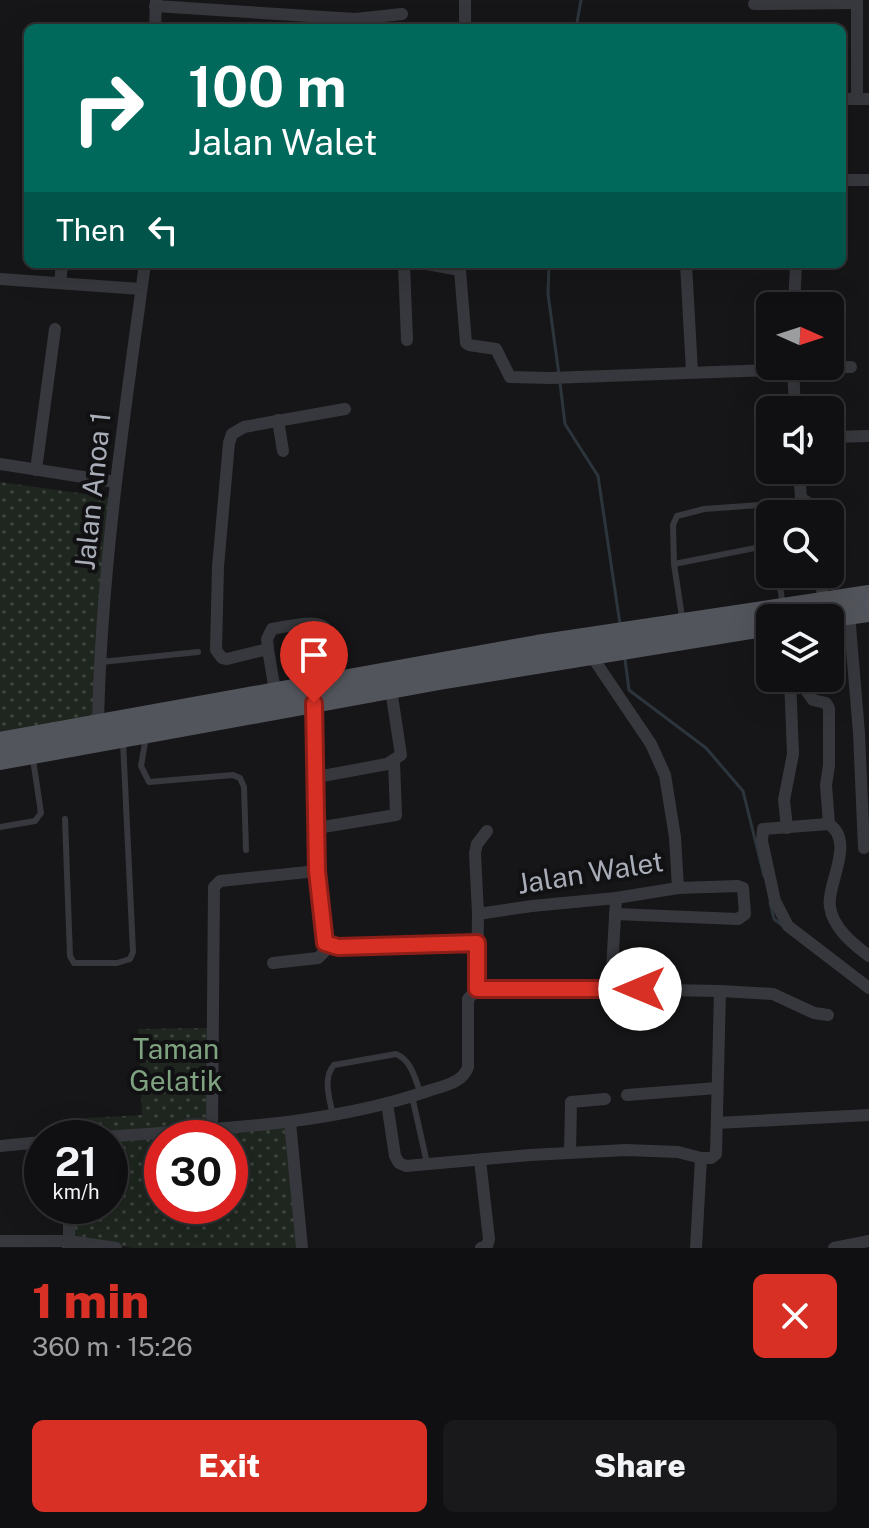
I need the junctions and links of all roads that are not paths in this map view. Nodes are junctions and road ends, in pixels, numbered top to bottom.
1 (465, 0) edge
2 (857, 1) edge
3 (155, 3) edge
4 (754, 4) dead end
5 (263, 12) junction
6 (402, 14) dead end
7 (155, 24) edge
8 (262, 24) edge
9 (465, 24) edge
10 (863, 99) edge
11 (846, 180) edge
12 (869, 180) edge
13 (62, 268) edge
14 (144, 268) edge
15 (404, 268) edge
16 (449, 268) edge
17 (686, 268) edge
18 (796, 268) edge
19 (0, 279) edge
20 (60, 283) junction
21 (141, 289) junction
22 (795, 292) edge
23 (55, 329) dead end
24 (407, 340) dead end
25 (844, 367) edge
26 (851, 367) dead end
27 (756, 369) edge
28 (692, 372) junction
29 (345, 409) dead end
30 (278, 420) junction
31 (869, 436) edge
32 (844, 437) edge
33 (283, 451) dead end
34 (0, 464) edge
35 (36, 470) junction
36 (115, 482) junction
37 (756, 505) edge
38 (756, 548) edge
39 (674, 564) junction
40 (869, 595) edge
41 (842, 604) edge
42 (859, 613) edge
43 (756, 616) edge
44 (756, 618) edge
45 (683, 621) junction
46 (632, 639) junction
47 (597, 648) junction
48 (268, 649) junction
49 (198, 652) dead end
50 (101, 662) junction
51 (869, 671) edge
52 (854, 673) junction
53 (334, 681) junction
54 (391, 690) junction
55 (275, 691) junction
56 (791, 692) edge
57 (807, 692) edge
58 (314, 703) junction
59 (98, 724) junction
60 (864, 732) edge
61 (147, 733) junction
62 (123, 738) junction
63 (0, 742) edge
64 (32, 753) junction
65 (0, 760) edge
66 (394, 761) junction
67 (317, 777) junction
68 (65, 819) dead end
69 (829, 824) junction
70 (0, 827) edge
71 (317, 828) junction
72 (787, 828) junction
73 (487, 831) dead end
74 (864, 848) dead end
75 (246, 850) dead end
76 (317, 871) junction
77 (678, 888) junction
78 (616, 898) junction
79 (478, 914) junction
80 (615, 914) junction
81 (477, 943) junction
82 (330, 946) junction
83 (869, 956) edge
84 (273, 963) dead end
85 (869, 988) edge
86 (477, 989) junction
87 (611, 989) junction
88 (720, 991) junction
89 (828, 1015) dead end
90 (717, 1088) junction
91 (416, 1095) junction
92 (627, 1095) dead end
93 (605, 1099) dead end
94 (387, 1103) junction
95 (869, 1115) edge
96 (333, 1116) junction
97 (212, 1120) edge
98 (290, 1122) junction
99 (717, 1123) junction
100 (248, 1126) edge
101 (24, 1144) edge
102 (0, 1146) edge
103 (570, 1153) junction
104 (701, 1158) junction
105 (480, 1160) junction
106 (427, 1164) junction
107 (0, 1241) edge
108 (869, 1241) edge
109 (69, 1244) edge
110 (116, 1248) edge
111 (302, 1248) edge
112 (481, 1248) edge
113 (696, 1248) edge
114 (834, 1248) edge

1 - 9 street
2 - 4 street
2 - 10 street
3 - 5 street
3 - 7 street
5 - 6 street
5 - 8 street
11 - 12 street
13 - 20 street
14 - 21 street, Jalan Anoa 1
15 - 24 street
16 - 28 street
17 - 28 street
18 - 22 street
19 - 20 street
20 - 21 street
21 - 36 street, Jalan Anoa 1
23 - 35 street
25 - 26 street
27 - 28 street
29 - 30 street
30 - 33 street
30 - 48 street
31 - 32 street
34 - 35 street
35 - 36 street
36 - 50 street, Jalan Anoa 1
37 - 39 lane
38 - 39 lane
39 - 45 lane
40 - 41 main road
42 - 52 street
43 - 45 main road
44 - 46 main road
45 - 46 main road
46 - 47 main road
47 - 53 main road
47 - 54 main road
47 - 77 street, Jalan Walet
48 - 53 street
48 - 55 street
49 - 50 lane
50 - 59 street, Jalan Anoa 1
51 - 52 street
52 - 60 street
53 - 55 main road
54 - 58 main road
54 - 66 street
55 - 59 main road
56 - 72 street
57 - 69 street
58 - 61 main road
58 - 67 street
59 - 63 main road
60 - 74 street
61 - 62 main road
61 - 75 lane
62 - 64 main road
62 - 68 lane
64 - 65 main road
64 - 70 lane
66 - 67 street
66 - 71 street
67 - 71 street
69 - 72 street
69 - 83 street
71 - 76 street
72 - 85 street
73 - 79 street
76 - 82 street
76 - 97 street
77 - 78 street, Jalan Walet
77 - 80 street
78 - 79 street, Jalan Walet
78 - 80 street
79 - 81 street
80 - 87 street
81 - 82 street
81 - 86 street
82 - 84 street
86 - 87 street
86 - 91 street
87 - 88 street
88 - 89 street
88 - 90 street
90 - 92 street
90 - 99 street
91 - 94 street
91 - 96 lane
91 - 106 lane
93 - 103 street
94 - 96 street
94 - 106 street
95 - 99 street
96 - 98 street
98 - 100 street
98 - 111 street
99 - 104 street
101 - 102 street
103 - 104 street
103 - 105 street
104 - 113 street
105 - 106 street
105 - 112 street
107 - 109 street
108 - 114 street
109 - 110 street

